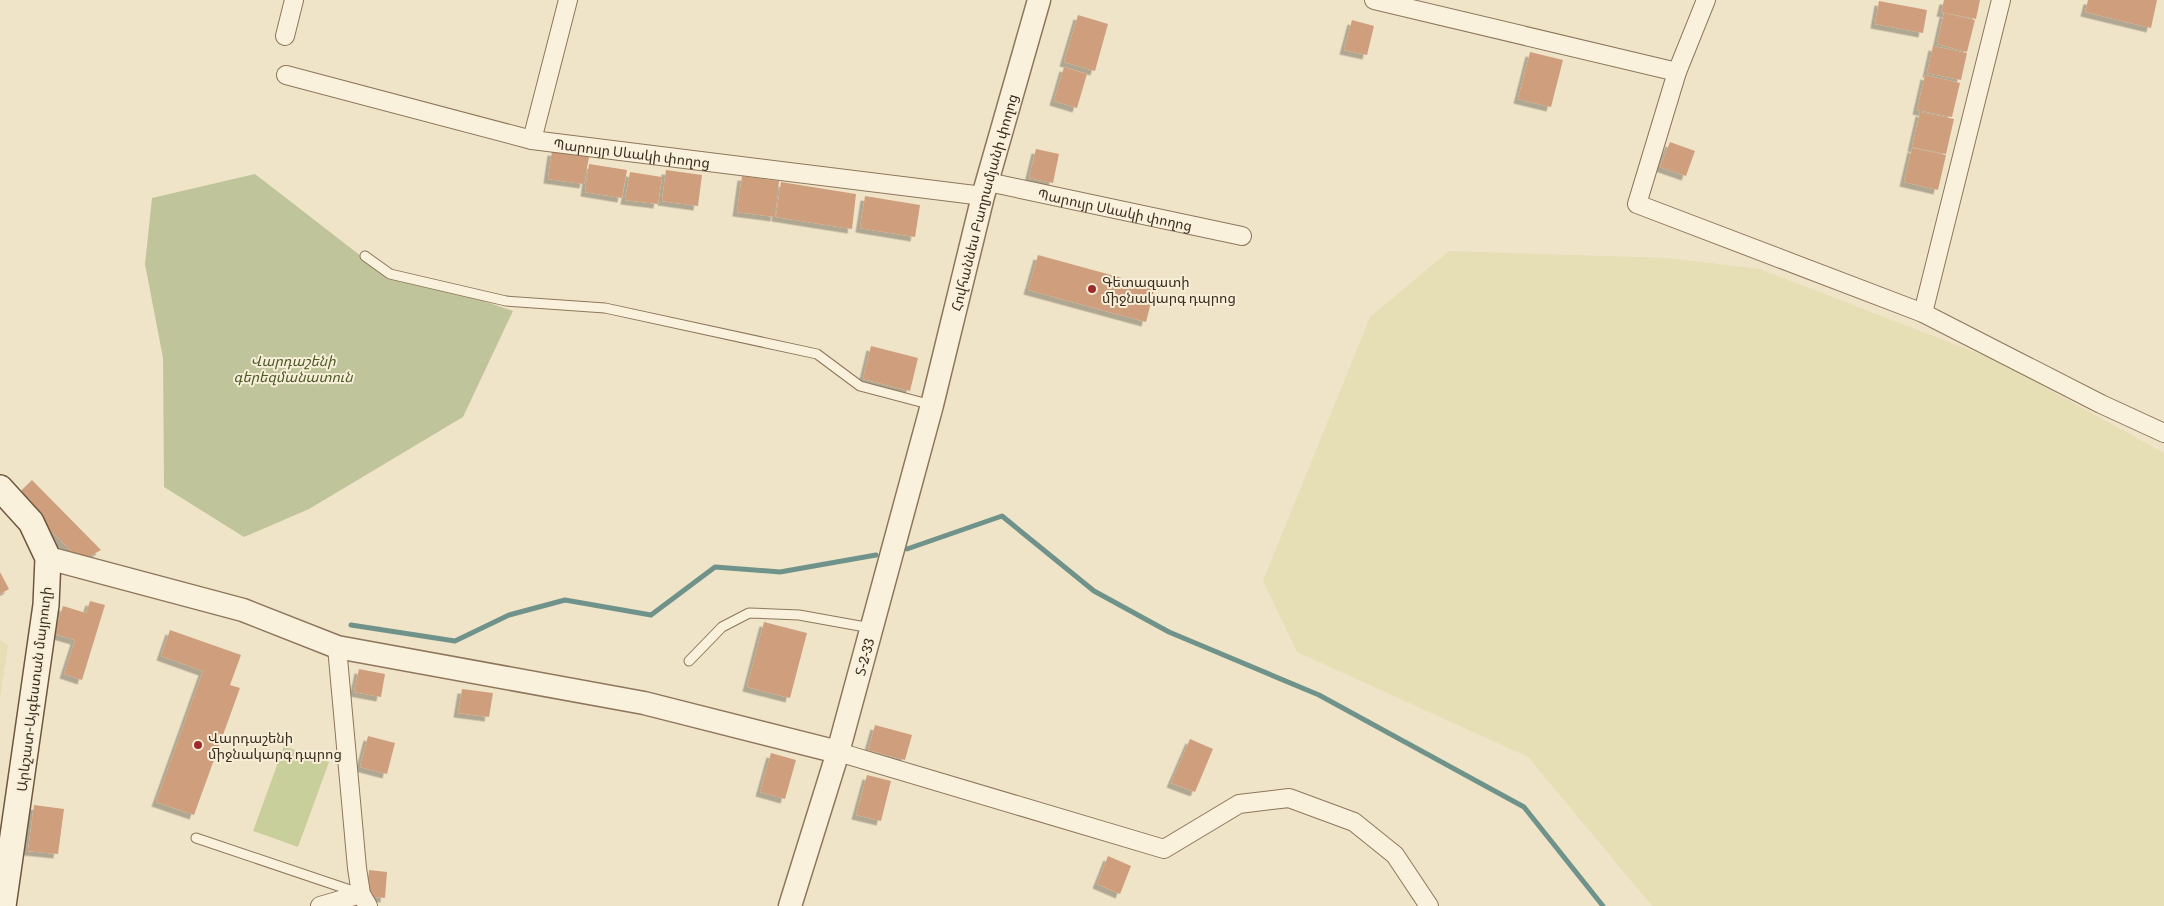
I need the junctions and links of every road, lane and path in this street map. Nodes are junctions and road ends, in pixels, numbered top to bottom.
1 (294, 0) edge
2 (568, 0) edge
3 (1039, 0) edge
4 (1374, 0) edge
5 (1706, 0) edge
6 (2002, 0) edge
7 (285, 36) dead end
8 (1677, 72) junction
9 (286, 76) dead end
10 (532, 140) junction
11 (985, 189) junction
12 (1242, 236) dead end
13 (365, 256) dead end
14 (1923, 313) junction
15 (932, 405) junction
16 (2164, 433) edge
17 (0, 488) edge
18 (48, 558) junction
19 (871, 628) junction
20 (337, 647) junction
21 (689, 662) dead end
22 (838, 752) junction
23 (196, 838) dead end
24 (364, 900) edge
25 (3, 906) edge
26 (320, 906) edge
27 (790, 906) edge
28 (1429, 906) edge

1 - 7 street
2 - 10 street
3 - 11 street, Հովհաննես Բաղրամյանի փողոց / Տ-2-33
4 - 8 street
5 - 8 street
6 - 14 street
8 - 14 street
9 - 10 street, Պարույր Սևակի փողոց
10 - 11 street, Պարույր Սևակի փողոց
11 - 12 street, Պարույր Սևակի փողոց
11 - 15 street, Հովհաննես Բաղրամյանի փողոց / Տ-2-33
13 - 15 lane
14 - 16 street
15 - 19 street, Տ-2-33 / Տ-2-33
17 - 18 main road, Արևշատ-Այգեստան մայրուղի
18 - 20 street
18 - 25 main road, Արևշատ-Այգեստան մայրուղի
19 - 21 lane
19 - 22 street, Տ-2-33 / Տ-2-33
20 - 22 street
20 - 24 street
22 - 27 street, Տ-2-33 / Տ-2-33
22 - 28 street
23 - 24 lane
24 - 26 street

